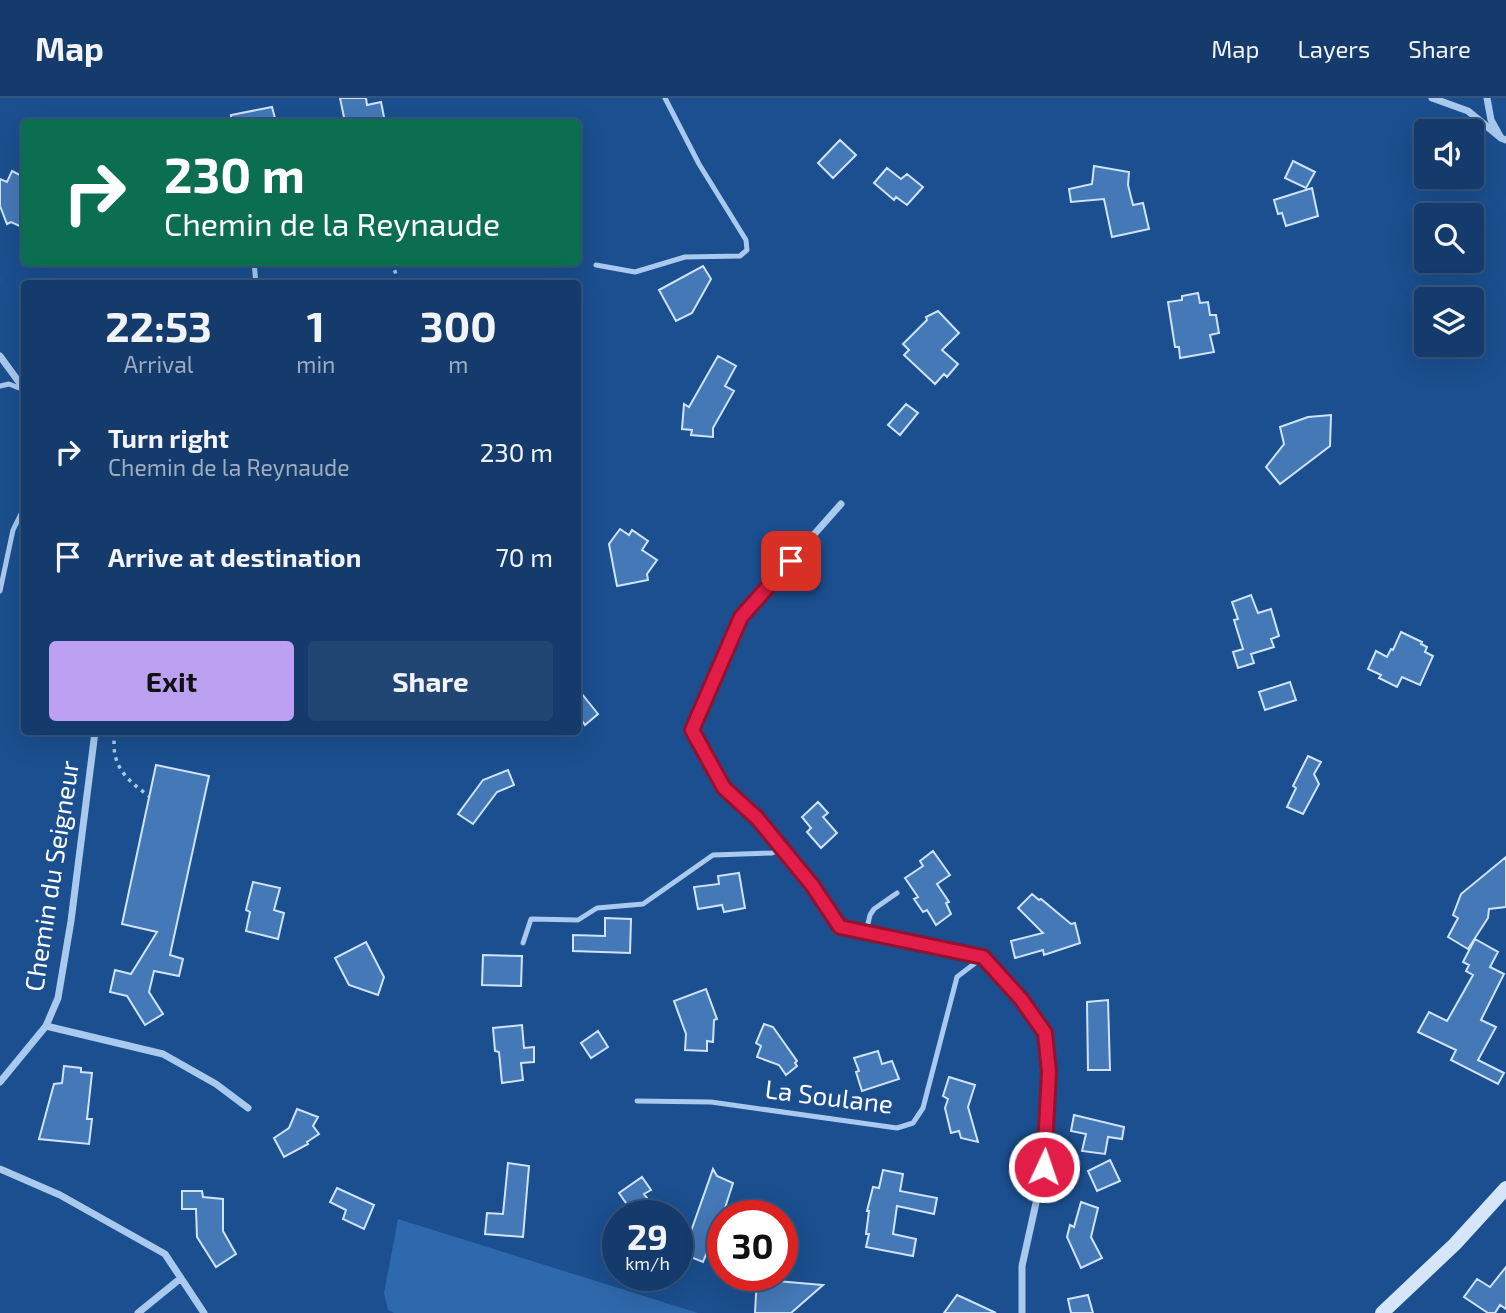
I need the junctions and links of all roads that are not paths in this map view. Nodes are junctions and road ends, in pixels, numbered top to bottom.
1 (665, 98) edge
2 (1432, 98) edge
3 (1487, 98) edge
4 (1503, 139) edge
5 (596, 265) dead end
6 (0, 356) edge
7 (0, 386) edge
8 (21, 386) edge
9 (21, 389) edge
10 (841, 504) dead end
11 (21, 514) edge
12 (0, 592) edge
13 (95, 735) edge
14 (782, 849) junction
15 (897, 893) dead end
16 (866, 932) junction
17 (523, 943) dead end
18 (983, 957) junction
19 (46, 1026) junction
20 (0, 1082) edge
21 (637, 1101) dead end
22 (248, 1108) dead end
23 (0, 1170) edge
24 (1506, 1188) edge
25 (181, 1278) junction
26 (138, 1313) edge
27 (204, 1313) edge
28 (1022, 1313) edge
29 (1382, 1313) edge

1 - 5 lane
2 - 4 street
3 - 4 street
6 - 8 street
7 - 9 lane
10 - 14 street
11 - 12 lane
13 - 19 street, Chemin du Seigneur
14 - 16 street
14 - 17 lane
15 - 16 lane
16 - 18 street
18 - 21 lane, La Soulane
18 - 28 street
19 - 20 street, Chemin du Seigneur
19 - 22 street, Chemin du Seigneur
23 - 25 street
24 - 29 main road
25 - 26 street
25 - 27 street

